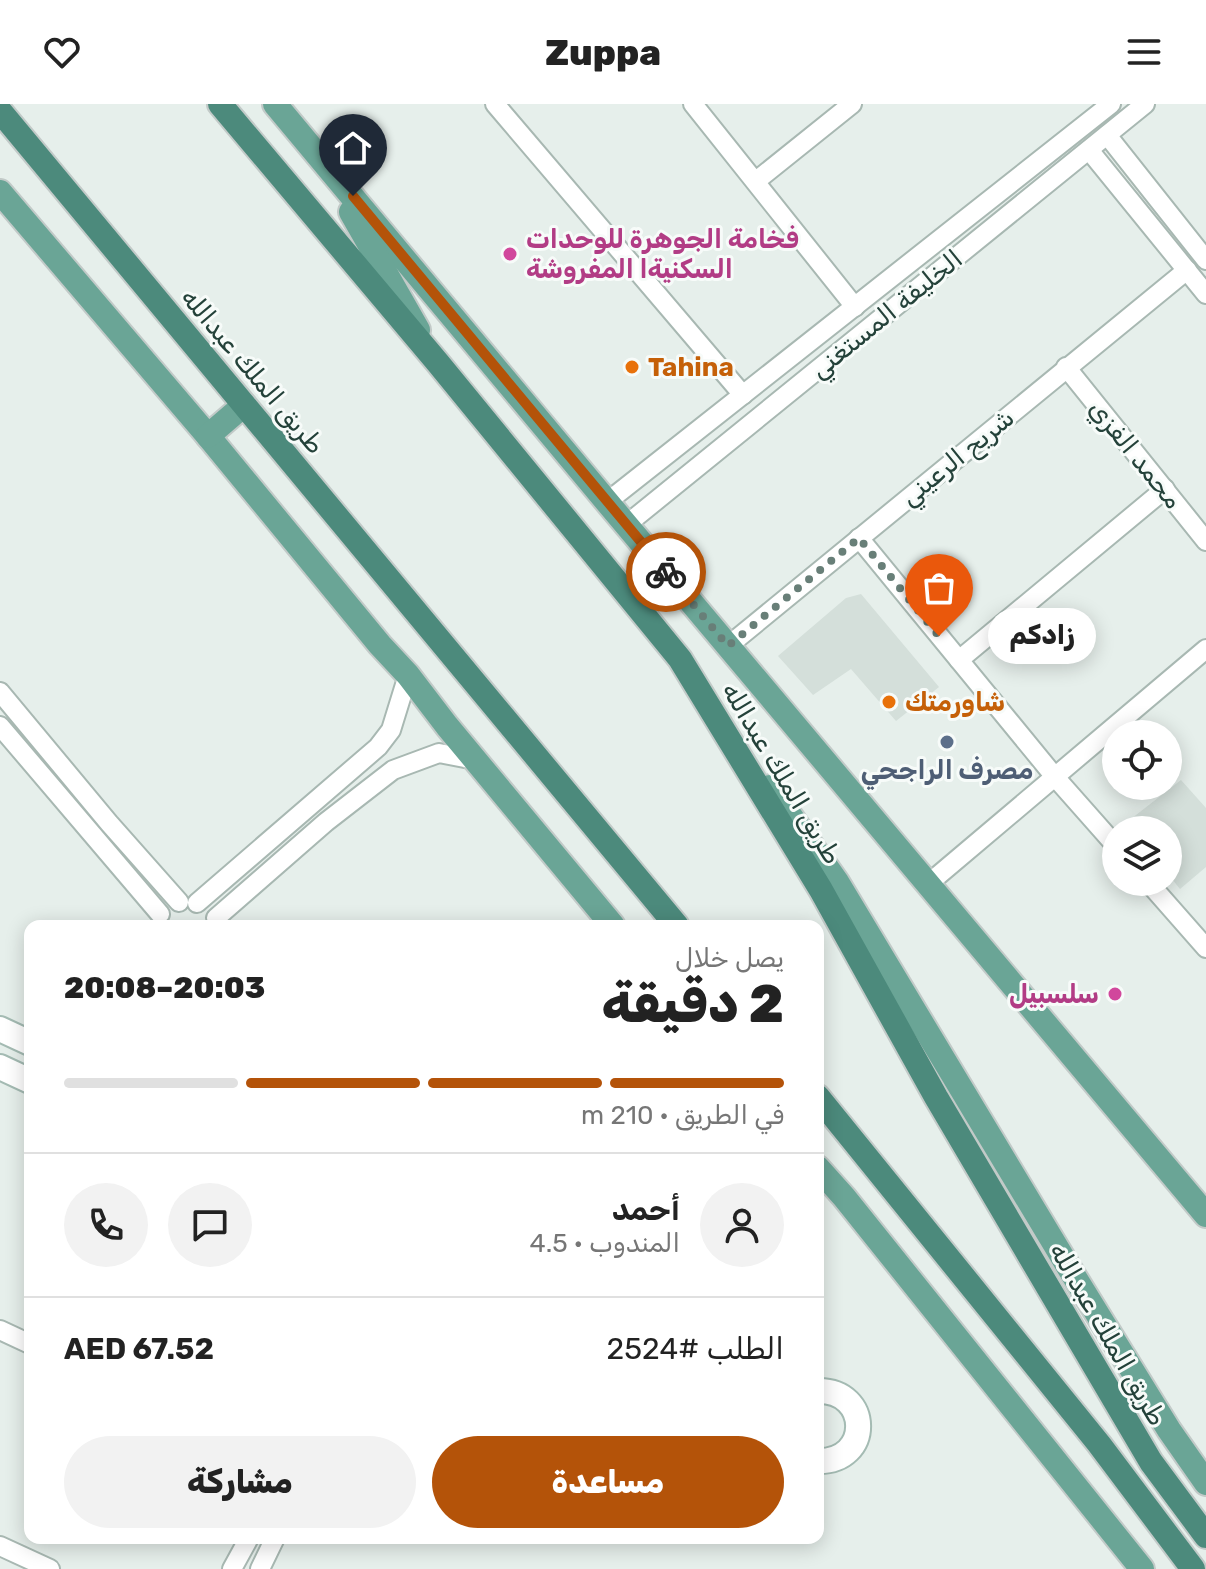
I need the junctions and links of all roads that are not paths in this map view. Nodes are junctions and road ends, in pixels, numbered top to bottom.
1 (220, 104) edge
2 (275, 104) edge
3 (495, 104) edge
4 (693, 104) edge
5 (852, 104) edge
6 (1111, 104) edge
7 (1145, 104) edge
8 (7, 114) edge
9 (1107, 135) junction
10 (1089, 150) junction
11 (319, 156) junction
12 (756, 181) junction
13 (0, 192) edge
14 (1206, 260) edge
15 (1187, 270) junction
16 (1206, 294) edge
17 (855, 307) junction
18 (438, 363) junction
19 (1066, 367) junction
20 (743, 395) junction
21 (244, 405) junction
22 (208, 436) junction
23 (1165, 489) junction
24 (607, 502) junction
25 (626, 525) junction
26 (859, 538) junction
27 (1206, 541) edge
28 (728, 646) junction
29 (1206, 649) edge
30 (680, 659) junction
31 (959, 660) junction
32 (408, 675) junction
33 (0, 692) edge
34 (0, 726) edge
35 (475, 760) junction
36 (1055, 777) junction
37 (1102, 830) edge
38 (928, 884) junction
39 (1160, 896) edge
40 (188, 903) junction
41 (157, 920) edge
42 (217, 920) edge
43 (220, 920) edge
44 (608, 920) edge
45 (672, 920) edge
46 (1206, 948) edge
47 (3, 1030) edge
48 (24, 1032) edge
49 (24, 1040) edge
50 (0, 1067) edge
51 (24, 1078) edge
52 (824, 1104) edge
53 (824, 1175) edge
54 (1206, 1215) edge
55 (0, 1330) edge
56 (24, 1341) edge
57 (824, 1391) edge
58 (824, 1460) edge
59 (1206, 1483) edge
60 (1206, 1536) edge
61 (246, 1544) edge
62 (272, 1544) edge
63 (0, 1546) edge
64 (1144, 1567) edge
65 (50, 1569) edge
66 (232, 1569) edge
67 (260, 1569) edge
68 (1193, 1569) edge

1 - 18 highway, طريق الملك عبدالله
2 - 11 main road
3 - 20 street
4 - 12 street
5 - 12 street
6 - 17 street, الخليفة المستغني
7 - 9 street, الخليفة المستغني
8 - 21 highway, طريق الملك عبدالله
9 - 10 street, الخليفة المستغني
9 - 14 street
10 - 15 street
10 - 25 street, الخليفة المستغني
11 - 18 main road
11 - 24 main road
12 - 17 street
13 - 22 main road
15 - 16 street
15 - 19 street, شريح الرعيني
17 - 20 street, الخليفة المستغني
18 - 30 highway, طريق الملك عبدالله
19 - 23 street, محمد الفزي
19 - 26 street, شريح الرعيني
20 - 24 street, الخليفة المستغني
21 - 22 main road
21 - 45 highway, طريق الملك عبدالله
22 - 32 main road
23 - 27 street, محمد الفزي
23 - 31 street
24 - 25 main road
25 - 28 main road
26 - 28 street, شريح الرعيني
26 - 31 street
28 - 38 main road
29 - 36 street
30 - 59 main road
30 - 60 highway, طريق الملك عبدالله
31 - 36 street
32 - 35 main road
32 - 40 street
33 - 40 street
34 - 41 street
35 - 43 street
35 - 44 main road
36 - 37 street
36 - 38 street
38 - 54 main road
39 - 46 street
40 - 41 street
40 - 42 street
47 - 48 street
47 - 49 main road
50 - 51 main road
52 - 68 highway
53 - 64 main road
55 - 56 street
57 - 58 main road
61 - 66 street
62 - 67 street
63 - 65 street

